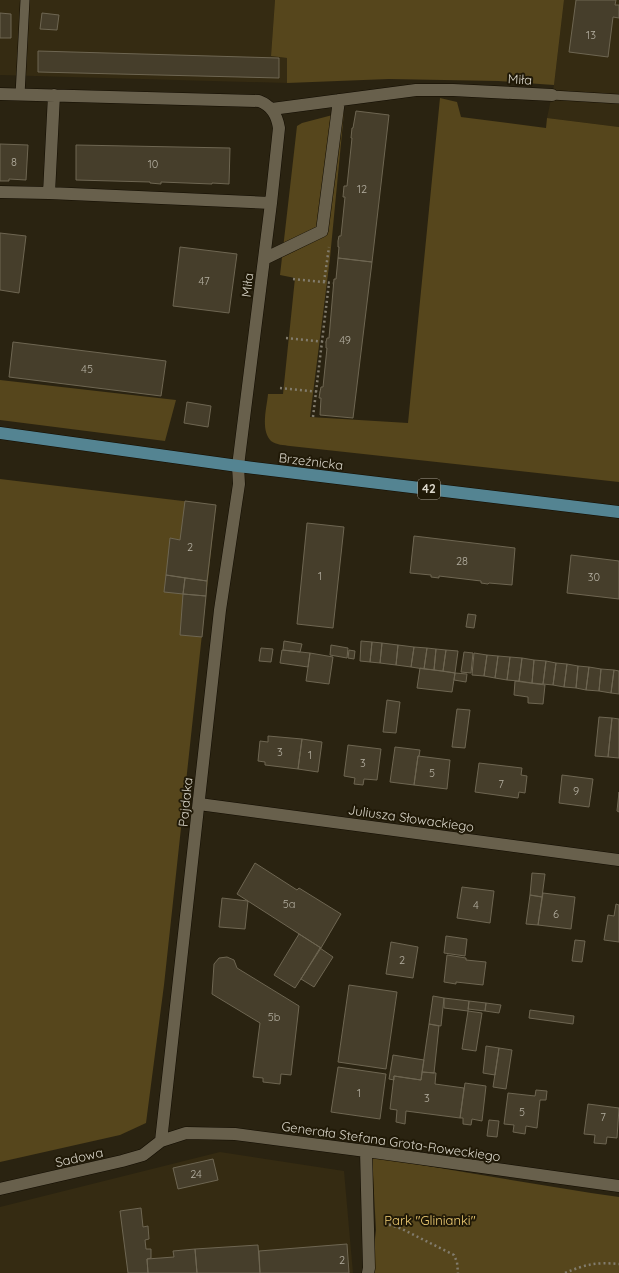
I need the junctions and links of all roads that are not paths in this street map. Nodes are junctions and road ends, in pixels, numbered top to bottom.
1 (24, 0) edge
2 (0, 94) edge
3 (20, 94) junction
4 (54, 95) junction
5 (552, 95) joint
6 (619, 99) edge
7 (339, 100) junction
8 (272, 108) junction
9 (0, 192) edge
10 (49, 193) junction
11 (271, 203) junction
12 (264, 259) junction
13 (0, 433) edge
14 (238, 466) junction
15 (619, 512) edge
16 (199, 804) junction
17 (619, 860) edge
18 (161, 1141) junction
19 (366, 1151) junction
20 (619, 1186) edge
21 (0, 1189) edge
22 (368, 1273) edge

1 - 3 lane
2 - 3 street, Miła
3 - 4 street, Miła
4 - 8 street, Miła
4 - 10 street
5 - 6 lane
5 - 7 street, Miła
7 - 8 street, Miła
7 - 12 street
8 - 11 street, Miła
9 - 10 street
10 - 11 street
11 - 12 street, Miła
12 - 14 street, Miła
13 - 14 main road, Brzeźnicka / 42
14 - 15 main road, Brzeźnicka / 42
14 - 16 street, Pajdaka
16 - 17 street, Juliusza Słowackiego
16 - 18 street, Pajdaka
18 - 19 street, Generała Stefana Grota-Roweckiego
18 - 21 street, Sadowa
19 - 20 street, Generała Stefana Grota-Roweckiego
19 - 22 street

